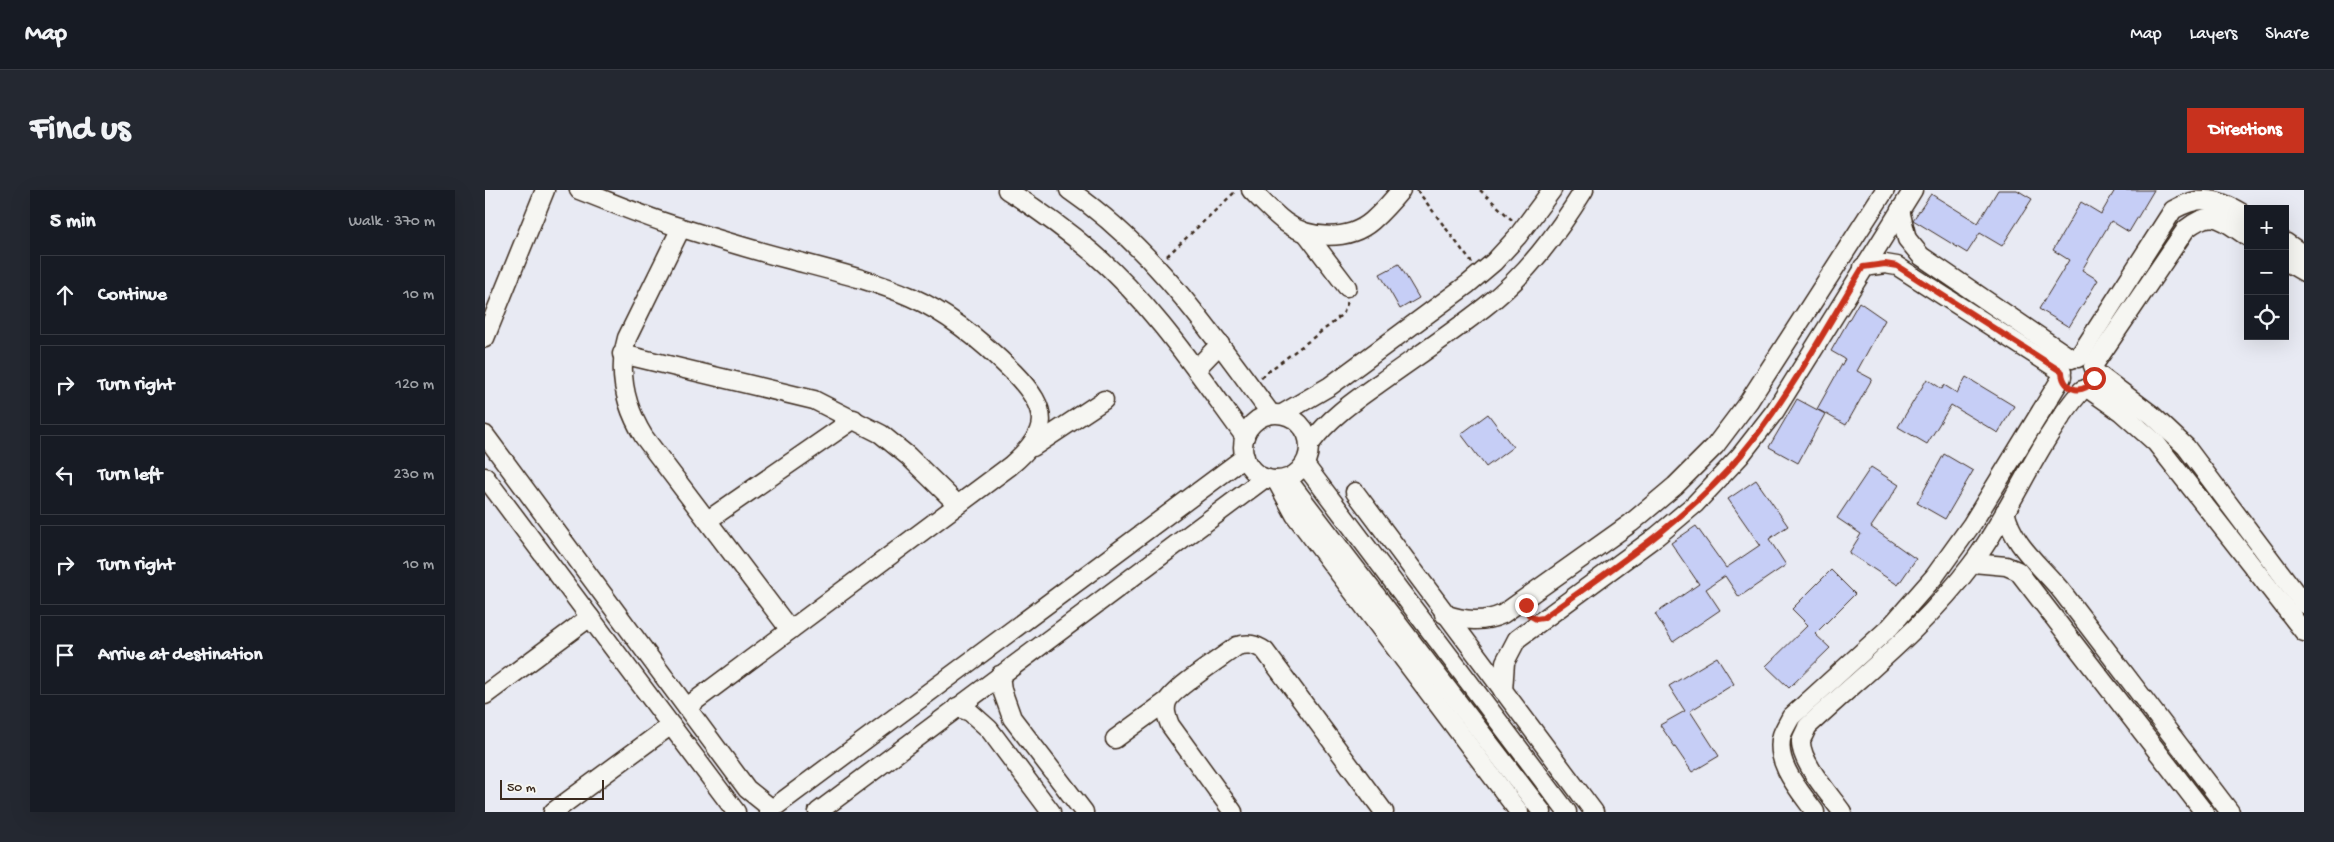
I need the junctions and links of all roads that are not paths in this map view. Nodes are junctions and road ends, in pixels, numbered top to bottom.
1 (545, 190) edge
2 (579, 190) edge
3 (1007, 190) edge
4 (1069, 190) edge
5 (1251, 190) edge
6 (1401, 190) edge
7 (1552, 190) edge
8 (1584, 190) edge
9 (1885, 190) edge
10 (1913, 190) edge
11 (1900, 210) junction
12 (2244, 215) edge
13 (681, 228) junction
14 (1306, 233) junction
15 (2244, 234) edge
16 (2289, 245) edge
17 (2304, 255) edge
18 (1924, 259) junction
19 (2289, 263) edge
20 (1863, 267) junction
21 (2304, 272) edge
22 (1911, 275) junction
23 (1347, 287) road end
24 (485, 338) edge
25 (1220, 344) junction
26 (623, 354) junction
27 (1196, 369) junction
28 (2079, 373) junction
29 (1104, 400) dead end
30 (1276, 414) junction
31 (855, 419) junction
32 (485, 435) edge
33 (1245, 437) junction
34 (1310, 444) junction
35 (1029, 450) junction
36 (1245, 457) junction
37 (1305, 466) junction
38 (485, 476) edge
39 (1276, 479) junction
40 (1355, 492) dead end
41 (958, 505) junction
42 (2005, 511) junction
43 (708, 520) junction
44 (2267, 554) junction
45 (2031, 557) junction
46 (1973, 563) junction
47 (2252, 565) junction
48 (2018, 571) junction
49 (1530, 597) junction
50 (2304, 604) edge
51 (1444, 614) junction
52 (590, 616) junction
53 (1032, 616) junction
54 (1543, 618) junction
55 (790, 630) junction
56 (2304, 632) edge
57 (1049, 638) junction
58 (1000, 675) junction
59 (487, 691) edge
60 (1503, 691) junction
61 (1167, 701) junction
62 (687, 707) junction
63 (957, 707) junction
64 (671, 724) junction
65 (1024, 736) junction
66 (1115, 739) dead end
67 (1004, 751) junction
68 (770, 810) edge
69 (553, 812) edge
70 (736, 812) edge
71 (818, 812) edge
72 (1051, 812) edge
73 (1084, 812) edge
74 (1233, 812) edge
75 (1384, 812) edge
76 (1519, 812) edge
77 (1542, 812) edge
78 (1567, 812) edge
79 (1594, 812) edge
80 (1815, 812) edge
81 (1842, 812) edge
82 (2204, 812) edge
83 (2230, 812) edge

1 - 24 street
2 - 13 street
3 - 27 street
4 - 25 street
5 - 14 street
6 - 14 street
7 - 30 street
8 - 34 street
9 - 49 street
10 - 11 street
11 - 18 street
11 - 20 street
12 - 28 street
13 - 26 street
13 - 35 street
14 - 23 street
15 - 28 street
16 - 17 street
18 - 22 street
18 - 28 street
19 - 21 street
20 - 22 street
20 - 54 street
22 - 28 street
25 - 27 street
25 - 30 street
26 - 31 street
26 - 43 street
27 - 33 street
28 - 42 street
28 - 44 street
28 - 47 street
28 - 80 street
29 - 35 street
30 - 33 street
30 - 34 street
31 - 41 street
31 - 43 street
32 - 62 street
33 - 36 street
34 - 37 street
35 - 41 street
36 - 39 street
36 - 53 street
37 - 39 street
37 - 78 street
38 - 52 street
39 - 57 street
39 - 76 street
39 - 77 street
40 - 51 street
41 - 55 street
42 - 45 street
42 - 46 street
43 - 55 street
44 - 47 street
44 - 50 street
45 - 48 street
45 - 83 street
46 - 48 street
46 - 81 street
47 - 56 street
48 - 82 street
49 - 51 street
49 - 54 street
51 - 60 street
52 - 59 street
52 - 64 street
53 - 57 street
53 - 68 street
54 - 60 street
55 - 62 street
57 - 58 street
58 - 63 street
58 - 65 street
60 - 79 street
61 - 66 street
61 - 74 street
61 - 75 street
62 - 68 street
63 - 67 street
63 - 71 street
64 - 69 street
64 - 70 street
65 - 67 street
65 - 73 street
67 - 72 street

